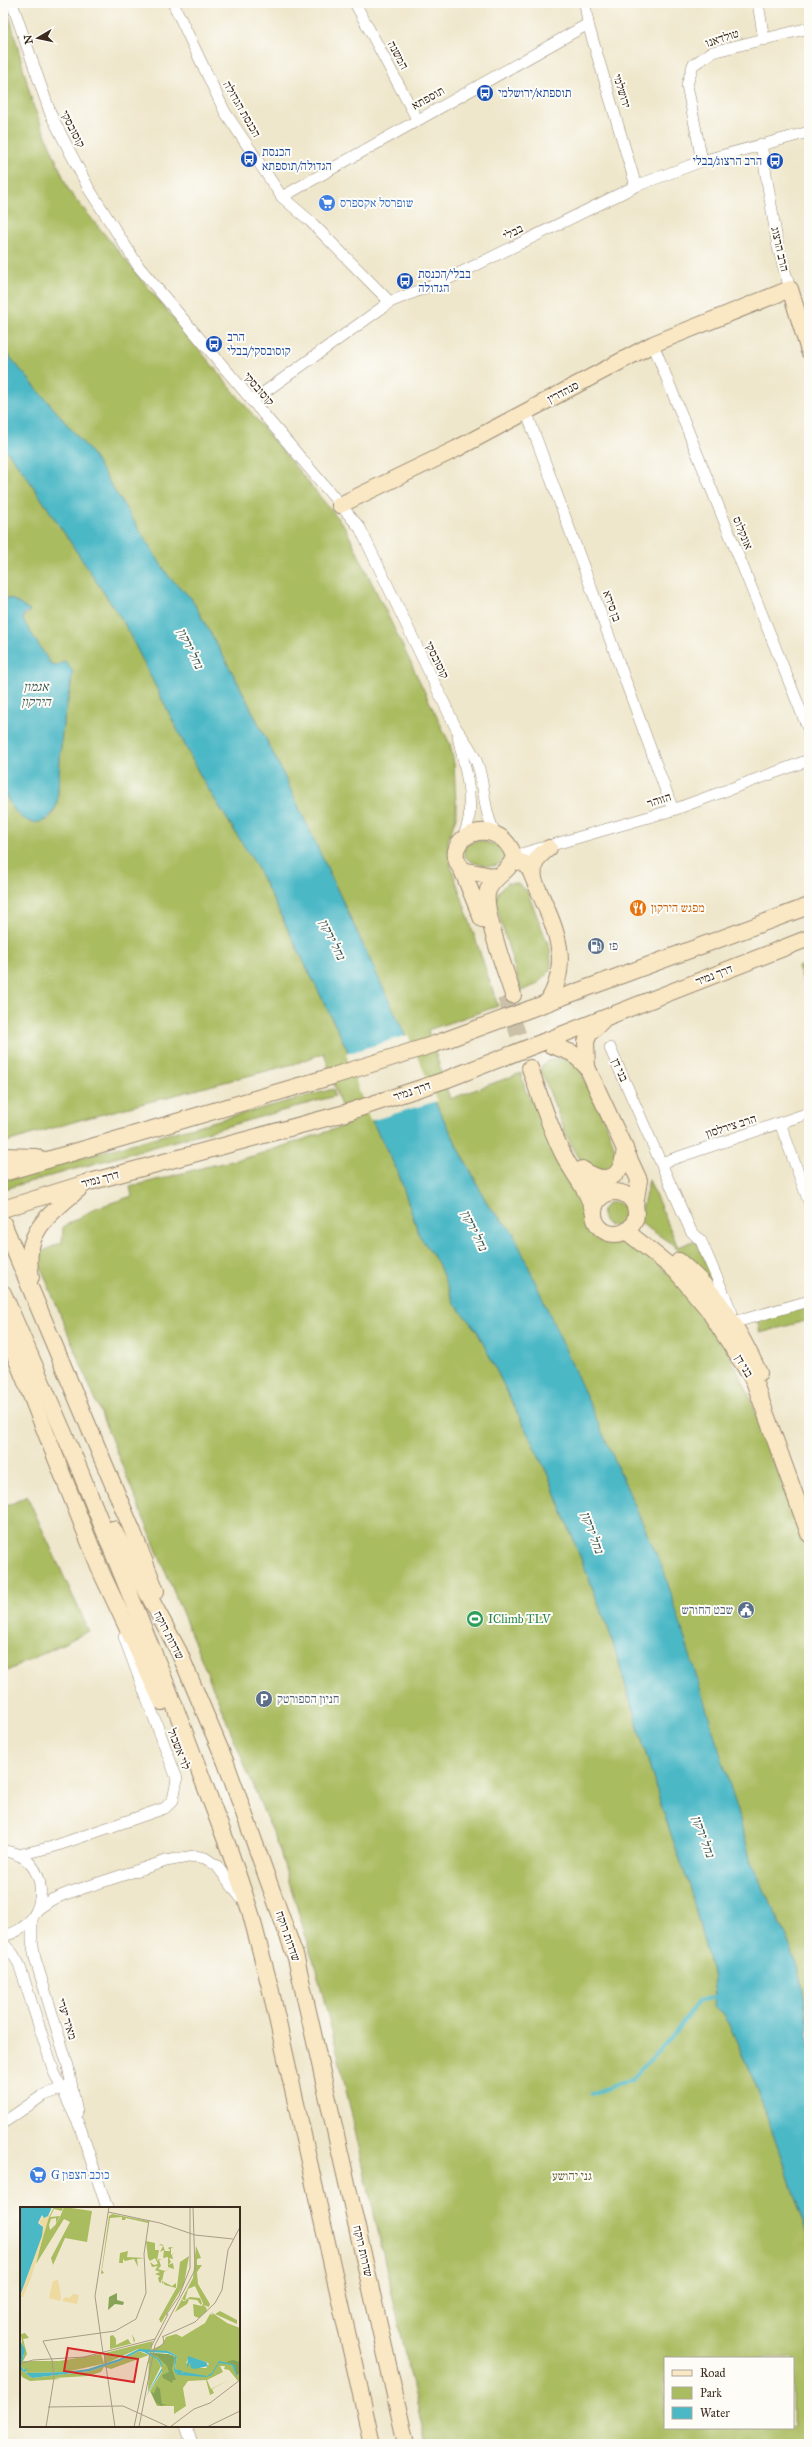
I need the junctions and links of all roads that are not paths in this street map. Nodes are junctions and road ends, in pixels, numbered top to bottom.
1 (12, 3) edge
2 (172, 3) edge
3 (355, 3) edge
4 (585, 3) edge
5 (758, 3) edge
6 (588, 24) junction
7 (809, 28) edge
8 (764, 40) junction
9 (417, 119) junction
10 (809, 132) edge
11 (761, 144) junction
12 (702, 161) junction
13 (636, 186) junction
14 (282, 197) junction
15 (790, 289) junction
16 (390, 302) junction
17 (653, 344) junction
18 (809, 351) edge
19 (252, 401) junction
20 (526, 411) junction
21 (340, 505) junction
22 (456, 728) junction
23 (809, 731) edge
24 (809, 760) edge
25 (673, 810) junction
26 (496, 834) junction
27 (462, 839) junction
28 (549, 848) junction
29 (514, 858) junction
30 (462, 870) junction
31 (499, 875) junction
32 (535, 882) junction
33 (809, 906) edge
34 (809, 938) edge
35 (547, 1003) junction
36 (605, 1018) junction
37 (543, 1042) junction
38 (610, 1048) dead end
39 (587, 1067) junction
40 (809, 1112) edge
41 (780, 1123) junction
42 (625, 1148) junction
43 (73, 1152) junction
44 (3, 1156) edge
45 (661, 1163) junction
46 (580, 1168) junction
47 (3, 1173) edge
48 (86, 1183) junction
49 (615, 1193) junction
50 (809, 1202) edge
51 (635, 1205) junction
52 (3, 1208) edge
53 (594, 1213) junction
54 (3, 1224) edge
55 (630, 1226) junction
56 (3, 1293) edge
57 (35, 1296) junction
58 (809, 1302) edge
59 (707, 1308) junction
60 (3, 1325) edge
61 (736, 1325) junction
62 (76, 1461) junction
63 (809, 1509) edge
64 (809, 1534) edge
65 (102, 1574) junction
66 (179, 1652) junction
67 (229, 1849) junction
68 (3, 1851) edge
69 (18, 1855) junction
70 (250, 1911) junction
71 (35, 1914) junction
72 (3, 1936) edge
73 (3, 1944) edge
74 (54, 2019) junction
75 (39, 2024) junction
76 (67, 2087) junction
77 (3, 2123) edge
78 (107, 2207) edge
79 (186, 2427) edge
80 (192, 2444) edge
81 (372, 2444) edge
82 (406, 2444) edge

1 - 19 street, קוסובסקי
2 - 14 street, הכנסת הגדולה
3 - 9 street, המשנה
4 - 6 street, ירושלמי
5 - 8 street
6 - 9 street, תוספתא
6 - 13 street, ירושלמי
7 - 8 street, טולדאנו
8 - 12 street, טולדאנו
9 - 14 street, תוספתא
10 - 11 street, בבלי
11 - 12 street, בבלי
11 - 15 street, הרב הרצוג
12 - 13 street, בבלי
13 - 16 street, בבלי
14 - 16 street, הכנסת הגדולה
15 - 17 main road, סנהדרין
15 - 18 main road, הרב הרצוג
16 - 19 street, בבלי
17 - 20 main road, סנהדרין
17 - 23 street, אונקלוס
19 - 21 street, קוסובסקי
20 - 21 main road, סנהדרין
20 - 25 street, בן סירא
21 - 22 street, קוסובסקי
22 - 26 street, קוסובסקי
22 - 27 street, קוסובסקי
24 - 25 street, הזוהר
25 - 28 street, הזוהר
26 - 27 main road
26 - 29 main road
27 - 30 main road
28 - 29 street, הזוהר
28 - 32 main road
29 - 31 main road
29 - 32 main road
30 - 31 main road
30 - 31 main road
31 - 32 main road
32 - 35 main road
33 - 35 main road
34 - 36 main road, דרך נמיר
35 - 43 main road, bridge
36 - 37 main road, דרך נמיר
36 - 39 main road
37 - 39 main road
37 - 48 main road, דרך נמיר, bridge
38 - 45 street, בני דן
39 - 42 main road
40 - 41 street, הרב צירלסון
41 - 45 street, הרב צירלסון
41 - 50 street
42 - 46 main road
42 - 49 main road
42 - 51 main road
43 - 44 main road
43 - 47 main road
45 - 61 street, בני דן
46 - 49 main road
46 - 53 main road
48 - 52 main road, דרך נמיר
48 - 57 main road
49 - 51 main road
49 - 53 main road
51 - 55 main road
53 - 55 main road
54 - 57 main road
55 - 59 main road, בני דן
55 - 61 main road, בני דן
56 - 62 main road, שדרות רוקח
57 - 66 main road
58 - 61 street
59 - 61 street
59 - 64 main road, בני דן
60 - 65 main road
61 - 63 main road, בני דן
62 - 66 main road, שדרות רוקח
62 - 67 main road, שדרות רוקח
65 - 67 main road
65 - 69 street, לוי אשכול
66 - 82 main road, שדרות רוקח
67 - 70 main road, שדרות רוקח
68 - 69 street
69 - 71 street, מאיר יערי
70 - 71 street
70 - 81 main road, שדרות רוקח
71 - 72 street
71 - 74 street, מאיר יערי
73 - 75 street, מאיר יערי
74 - 75 street
74 - 76 street, מאיר יערי
75 - 76 street, מאיר יערי
76 - 77 street
76 - 78 street, מאיר יערי
79 - 80 street

